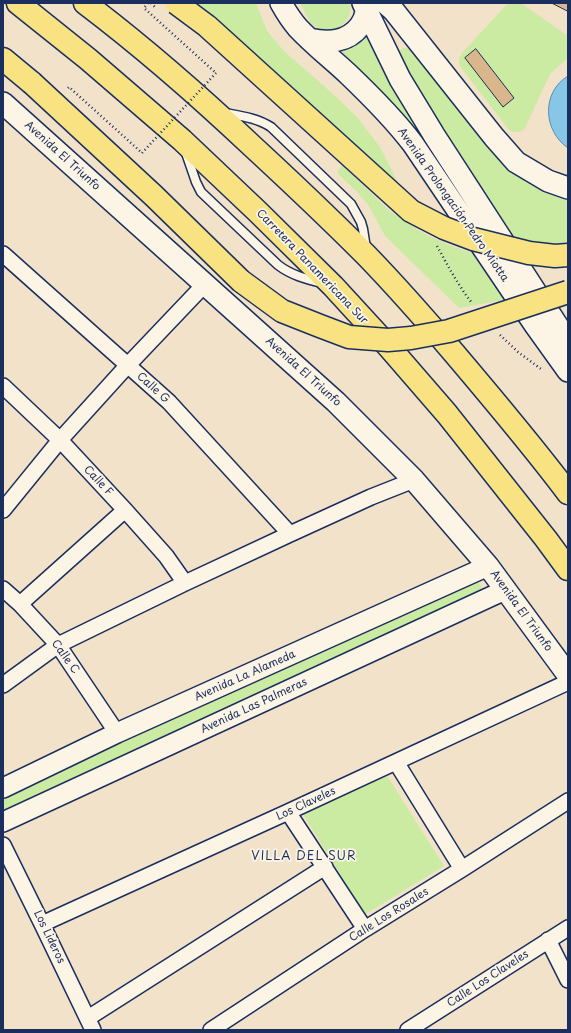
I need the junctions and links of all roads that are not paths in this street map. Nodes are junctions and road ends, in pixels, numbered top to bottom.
1 (18, 3) edge
2 (85, 3) edge
3 (176, 3) edge
4 (281, 3) edge
5 (385, 3) edge
6 (364, 7) edge
7 (309, 40) junction
8 (3, 59) edge
9 (3, 103) edge
10 (568, 188) edge
11 (3, 254) edge
12 (568, 255) edge
13 (205, 284) junction
14 (568, 292) edge
15 (552, 320) edge
16 (568, 342) edge
17 (128, 366) junction
18 (568, 371) edge
19 (3, 386) edge
20 (60, 440) junction
21 (414, 480) junction
22 (568, 493) edge
23 (3, 510) edge
24 (125, 510) junction
25 (290, 534) junction
26 (488, 566) junction
27 (568, 569) edge
28 (185, 583) junction
29 (3, 589) edge
30 (505, 590) junction
31 (20, 604) junction
32 (58, 645) junction
33 (568, 675) edge
34 (568, 682) edge
35 (3, 684) edge
36 (117, 733) junction
37 (396, 762) junction
38 (3, 788) edge
39 (568, 801) edge
40 (288, 812) junction
41 (3, 822) edge
42 (3, 845) edge
43 (325, 867) junction
44 (462, 869) junction
45 (42, 924) junction
46 (568, 928) edge
47 (365, 929) junction
48 (548, 940) junction
49 (568, 980) edge
50 (90, 1024) edge
51 (211, 1030) edge
52 (408, 1030) edge

1 - 27 highway, Carretera Panamericana Sur
2 - 22 highway
3 - 12 highway, bridge
4 - 7 main road, Avenida Prolongación Pedro Miotta
5 - 10 main road
6 - 7 main road
6 - 15 main road, Avenida Prolongación Pedro Miotta
7 - 15 main road, Avenida Prolongación Pedro Miotta
8 - 14 highway, bridge
9 - 13 main road, Avenida El Triunfo
11 - 17 street, Calle G
13 - 17 street
13 - 21 main road, Avenida El Triunfo
15 - 16 main road
15 - 18 main road
17 - 20 street
17 - 25 street, Calle G
19 - 20 street, Calle F
20 - 23 street
20 - 24 street, Calle F
21 - 25 street
21 - 26 main road, Avenida El Triunfo
24 - 28 street, Calle F
24 - 31 street
25 - 28 street
26 - 30 main road, Avenida El Triunfo
26 - 36 street, Avenida La Alameda
28 - 32 street
29 - 31 street, Calle C
30 - 33 main road, Avenida El Triunfo
30 - 41 street, Avenida Las Palmeras
31 - 32 street, Calle C
32 - 35 street
32 - 36 street, Calle C
34 - 37 street, Los Claveles
36 - 38 street, Avenida La Alameda
37 - 40 street, Los Claveles
37 - 44 street
39 - 44 street, Calle Los Rosales
40 - 43 street
40 - 45 street, Los Claveles
42 - 45 street, Los Lideros
43 - 47 street
43 - 50 street
44 - 47 street, Calle Los Rosales
45 - 50 street, Los Lideros
46 - 48 street, Calle Los Claveles
47 - 51 street, Calle Los Rosales
48 - 49 street
48 - 52 street, Calle Los Claveles

